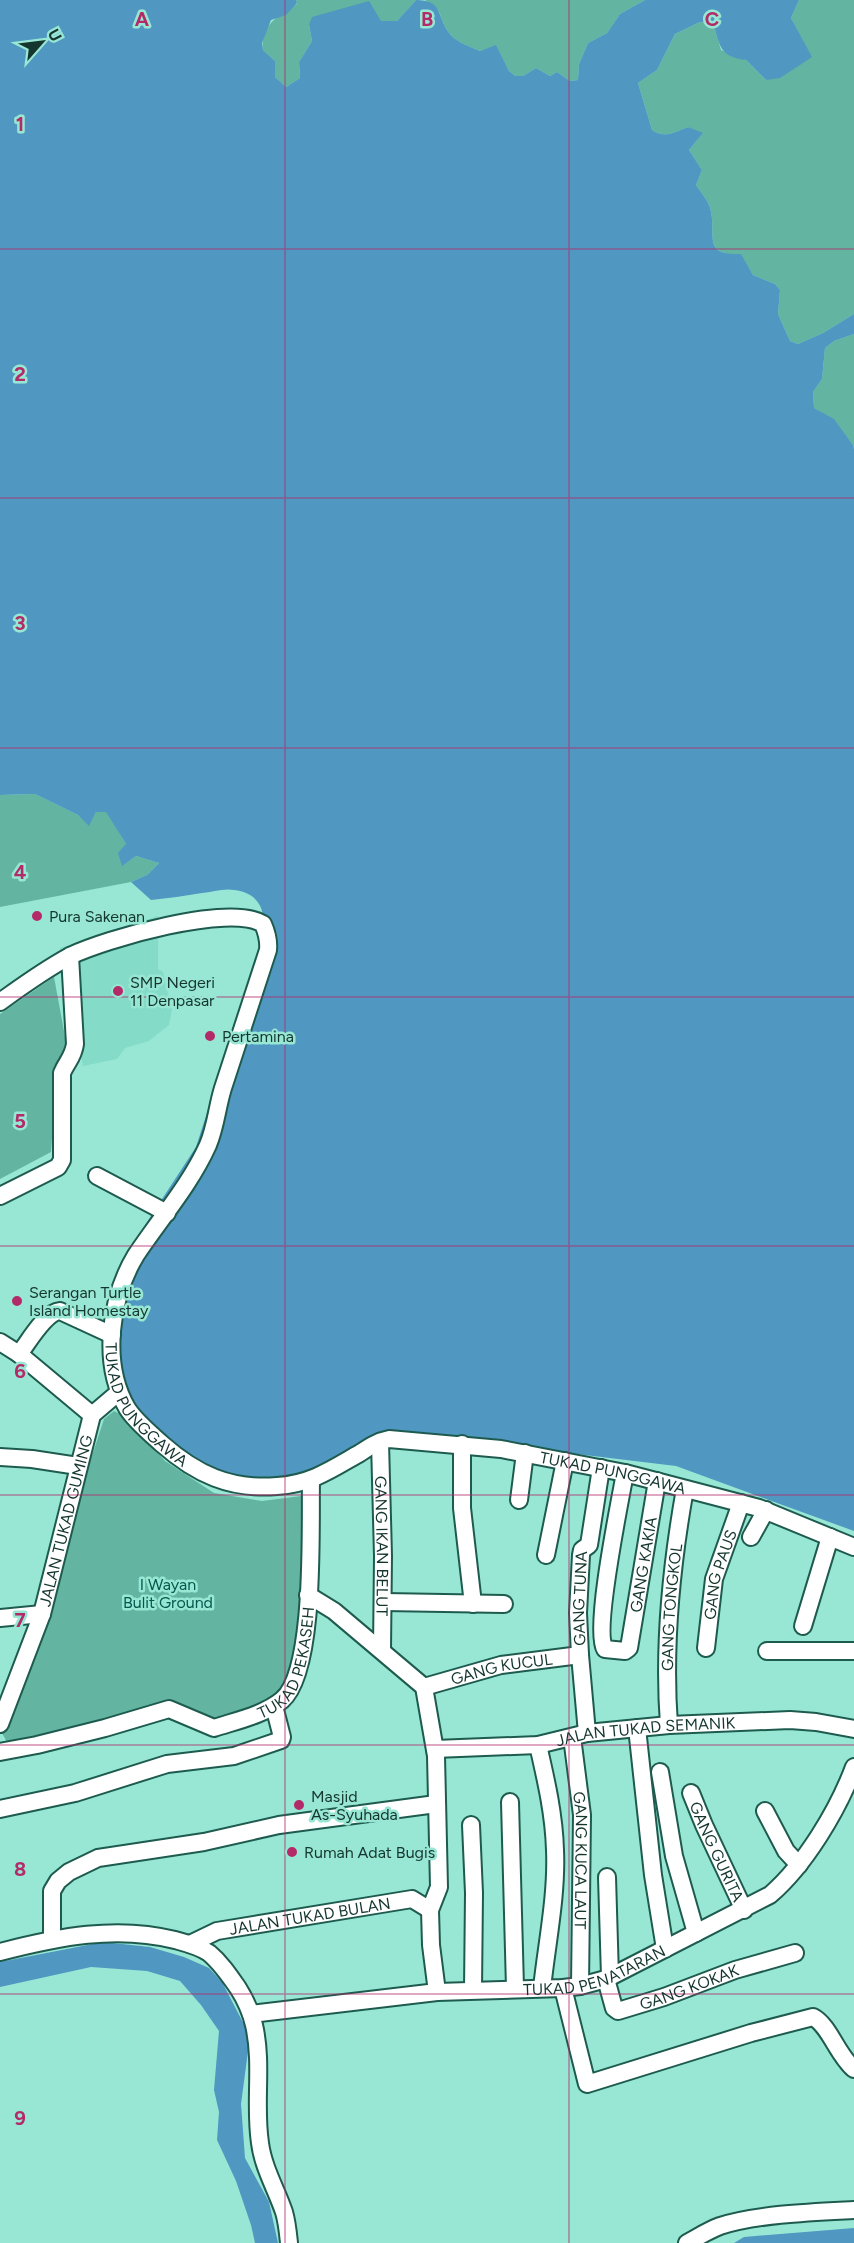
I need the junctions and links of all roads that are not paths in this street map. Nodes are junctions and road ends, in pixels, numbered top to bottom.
1 (70, 956) junction
2 (0, 1002) edge
3 (97, 1176) dead end
4 (0, 1196) edge
5 (167, 1213) junction
6 (112, 1335) junction
7 (0, 1342) edge
8 (19, 1354) junction
9 (119, 1392) junction
10 (92, 1414) junction
11 (380, 1442) junction
12 (462, 1444) junction
13 (525, 1453) junction
14 (0, 1457) edge
15 (565, 1461) junction
16 (78, 1466) junction
17 (601, 1468) junction
18 (625, 1473) junction
19 (311, 1480) junction
20 (657, 1481) junction
21 (685, 1489) junction
22 (519, 1500) dead end
23 (741, 1503) junction
24 (766, 1510) dead end
25 (751, 1537) dead end
26 (830, 1538) junction
27 (590, 1545) junction
28 (854, 1547) edge
29 (612, 1548) junction
30 (546, 1555) dead end
31 (308, 1595) junction
32 (384, 1602) junction
33 (472, 1604) junction
34 (504, 1604) dead end
35 (578, 1612) junction
36 (42, 1614) junction
37 (0, 1618) edge
38 (603, 1618) junction
39 (803, 1626) dead end
40 (706, 1648) dead end
41 (382, 1650) junction
42 (767, 1651) dead end
43 (854, 1651) edge
44 (580, 1655) junction
45 (424, 1688) junction
46 (4, 1700) edge
47 (274, 1706) junction
48 (0, 1724) edge
49 (669, 1725) junction
50 (637, 1728) junction
51 (854, 1729) edge
52 (579, 1735) junction
53 (538, 1745) junction
54 (435, 1749) junction
55 (0, 1752) edge
56 (854, 1767) edge
57 (660, 1772) dead end
58 (691, 1793) dead end
59 (510, 1802) dead end
60 (436, 1804) junction
61 (0, 1809) edge
62 (765, 1811) dead end
63 (471, 1825) dead end
64 (798, 1865) junction
65 (607, 1877) dead end
66 (430, 1910) junction
67 (744, 1910) junction
68 (696, 1934) junction
69 (52, 1939) junction
70 (190, 1944) junction
71 (664, 1948) junction
72 (0, 1952) edge
73 (795, 1953) dead end
74 (608, 1978) junction
75 (580, 1986) junction
76 (515, 1988) junction
77 (542, 1988) junction
78 (562, 1988) junction
79 (472, 1990) junction
80 (437, 1992) junction
81 (251, 2014) junction
82 (854, 2070) edge
83 (854, 2210) edge
84 (288, 2243) edge
85 (687, 2243) edge

1 - 2 street, TUKAD PUNGGAWA
1 - 4 street
1 - 5 street, TUKAD PUNGGAWA
3 - 5 street
5 - 6 street, TUKAD PUNGGAWA
6 - 8 street
6 - 9 street, TUKAD PUNGGAWA
7 - 8 street
8 - 10 street
9 - 10 street, JALAN TUKAD GUMING
9 - 19 street, TUKAD PUNGGAWA
10 - 16 street, JALAN TUKAD GUMING
11 - 12 street, TUKAD PUNGGAWA
11 - 19 street, TUKAD PUNGGAWA
11 - 32 street, GANG IKAN BELUT
12 - 13 street, TUKAD PUNGGAWA
12 - 33 street
13 - 15 street, TUKAD PUNGGAWA
13 - 22 street
14 - 16 street
15 - 17 street, TUKAD PUNGGAWA
15 - 30 street
16 - 36 street, JALAN TUKAD GUMING
17 - 18 street, TUKAD PUNGGAWA
17 - 27 street, GANG TUNA
18 - 20 street, TUKAD PUNGGAWA
18 - 29 street
19 - 31 street, TUKAD PEKASEH
20 - 21 street, TUKAD PUNGGAWA
20 - 38 street, GANG KAKIA
21 - 23 street, TUKAD PUNGGAWA
21 - 49 street, GANG TONGKOL
23 - 26 street, TUKAD PUNGGAWA
23 - 40 street, GANG PAUS
24 - 25 street
26 - 28 street, TUKAD PUNGGAWA
26 - 39 street
27 - 29 street
27 - 35 street, GANG TUNA
29 - 38 street
31 - 41 street
31 - 47 street, TUKAD PEKASEH
32 - 33 street
32 - 41 street, GANG IKAN BELUT
33 - 34 street
35 - 38 street
35 - 44 street, GANG TUNA
36 - 37 street
36 - 46 street, JALAN TUKAD GUMING
41 - 45 street
42 - 43 street
44 - 45 street, GANG KUCUL
44 - 52 street, GANG TUNA
45 - 54 street
46 - 48 street, JALAN TUKAD GUMING
47 - 55 street, TUKAD PEKASEH
47 - 61 street
49 - 50 street, JALAN TUKAD SEMANIK
49 - 51 street, JALAN TUKAD SEMANIK
50 - 52 street, JALAN TUKAD SEMANIK
50 - 71 street
52 - 53 street, JALAN TUKAD SEMANIK
52 - 75 street, GANG KUCA LAUT
53 - 54 street, JALAN TUKAD SEMANIK
53 - 77 street
54 - 60 street
56 - 64 street, TUKAD PENATARAN
57 - 68 street
58 - 67 street, GANG GURITA
59 - 76 street
60 - 66 street
60 - 69 street
62 - 64 street
63 - 79 street
64 - 67 street, TUKAD PENATARAN
65 - 74 street
66 - 70 street, JALAN TUKAD BULAN
66 - 80 street
67 - 68 street, TUKAD PENATARAN
68 - 71 street, TUKAD PENATARAN
69 - 70 street
69 - 72 street
70 - 81 street
71 - 74 street, TUKAD PENATARAN
73 - 74 street, GANG KOKAK
74 - 75 street, TUKAD PENATARAN
75 - 78 street, TUKAD PENATARAN
76 - 77 street, TUKAD PENATARAN
76 - 79 street, TUKAD PENATARAN
77 - 78 street, TUKAD PENATARAN
78 - 82 street
79 - 80 street, TUKAD PENATARAN
80 - 81 street, TUKAD PENATARAN
81 - 84 street
83 - 85 street

